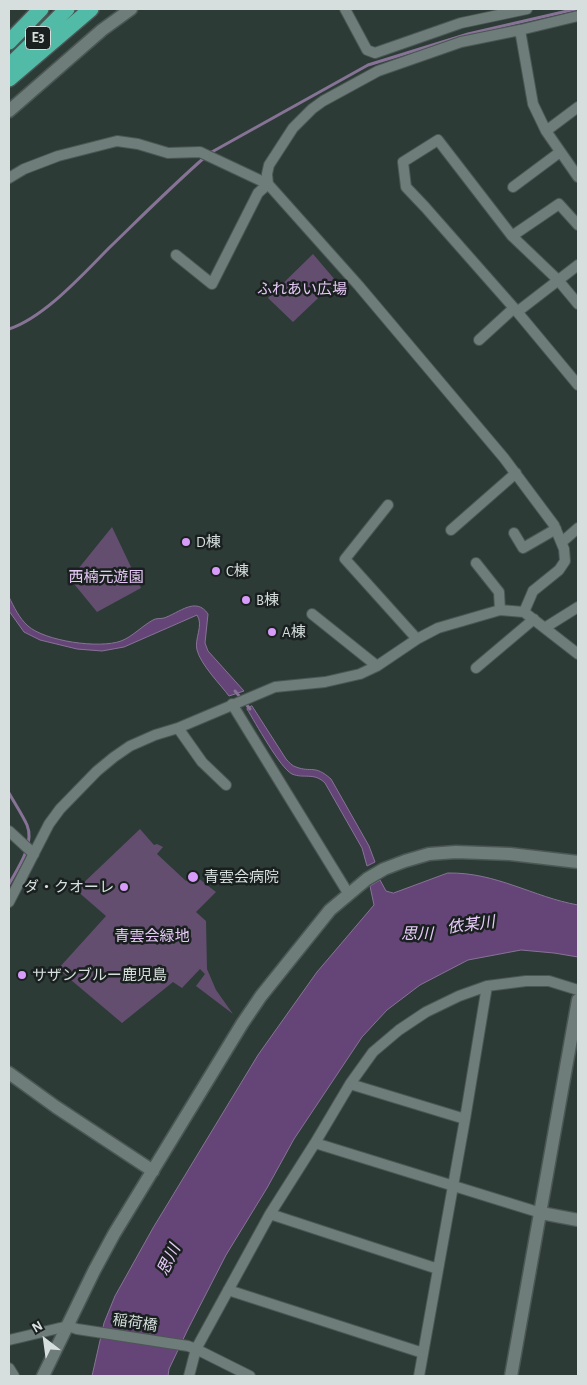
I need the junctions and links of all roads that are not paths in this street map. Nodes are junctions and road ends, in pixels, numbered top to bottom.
1 (42, 9) edge
2 (67, 9) edge
3 (91, 9) edge
4 (132, 9) edge
5 (345, 9) edge
6 (527, 9) edge
7 (578, 16) edge
8 (520, 30) junction
9 (9, 42) edge
10 (375, 53) junction
11 (9, 67) edge
12 (378, 71) junction
13 (9, 79) edge
14 (578, 107) edge
15 (9, 111) edge
16 (546, 131) junction
17 (560, 152) junction
18 (578, 177) edge
19 (9, 178) edge
20 (268, 184) junction
21 (513, 187) dead end
22 (578, 226) edge
23 (512, 236) junction
24 (176, 255) dead end
25 (578, 265) edge
26 (558, 280) junction
27 (578, 304) edge
28 (516, 310) junction
29 (479, 340) dead end
30 (578, 385) edge
31 (516, 473) junction
32 (388, 505) dead end
33 (578, 528) edge
34 (556, 529) junction
35 (451, 530) dead end
36 (514, 532) dead end
37 (562, 542) junction
38 (476, 563) dead end
39 (578, 607) edge
40 (500, 610) junction
41 (524, 612) junction
42 (312, 614) dead end
43 (534, 619) junction
44 (546, 627) junction
45 (418, 639) junction
46 (578, 654) edge
47 (377, 666) junction
48 (476, 668) dead end
49 (232, 704) junction
50 (178, 728) junction
51 (226, 786) dead end
52 (9, 831) edge
53 (33, 852) junction
54 (578, 862) edge
55 (348, 893) junction
56 (9, 902) edge
57 (487, 986) junction
58 (578, 990) edge
59 (578, 1000) edge
60 (9, 1073) edge
61 (350, 1084) junction
62 (465, 1119) junction
63 (315, 1143) junction
64 (153, 1171) junction
65 (453, 1187) junction
66 (541, 1213) junction
67 (270, 1214) junction
68 (578, 1220) edge
69 (438, 1268) junction
70 (228, 1290) junction
71 (72, 1328) junction
72 (9, 1340) edge
73 (192, 1348) junction
74 (423, 1354) junction
75 (9, 1368) edge
76 (14, 1376) edge
77 (43, 1376) edge
78 (189, 1376) edge
79 (250, 1376) edge
80 (419, 1376) edge
81 (511, 1376) edge

1 - 9 highway, E3
2 - 11 highway, E3
3 - 13 highway
4 - 15 street
5 - 10 street
6 - 10 street
7 - 8 street
8 - 12 street
8 - 16 street
10 - 12 street
12 - 20 street
14 - 16 street
16 - 17 street
17 - 18 street
17 - 21 street
19 - 20 street
20 - 24 street
20 - 31 street
22 - 23 street
23 - 26 street
23 - 28 street
25 - 26 street
26 - 27 street
26 - 28 street
28 - 29 street
28 - 30 street
31 - 34 street
31 - 35 street
32 - 45 street
33 - 37 street
34 - 36 street
34 - 37 street
37 - 41 street
38 - 40 street
39 - 44 street
40 - 41 street
40 - 45 street
41 - 43 street
42 - 47 street
43 - 44 street
43 - 48 street
44 - 46 street
45 - 47 street
47 - 49 street
49 - 50 street
49 - 55 street
50 - 51 street
50 - 53 street
52 - 53 street
53 - 56 street
54 - 55 street
55 - 64 street
57 - 58 street
57 - 61 street
57 - 62 street
59 - 66 street
60 - 64 street
61 - 62 street
61 - 63 street
62 - 65 street
63 - 65 street
63 - 67 street
64 - 71 street
65 - 66 street
65 - 69 street
66 - 68 street
66 - 81 street
67 - 69 street
67 - 70 street
69 - 74 street
70 - 73 street
70 - 74 street
71 - 72 street
71 - 73 street, 稲荷橋
71 - 77 street
73 - 78 street
73 - 79 street, 稲荷橋
74 - 80 street
75 - 76 street

